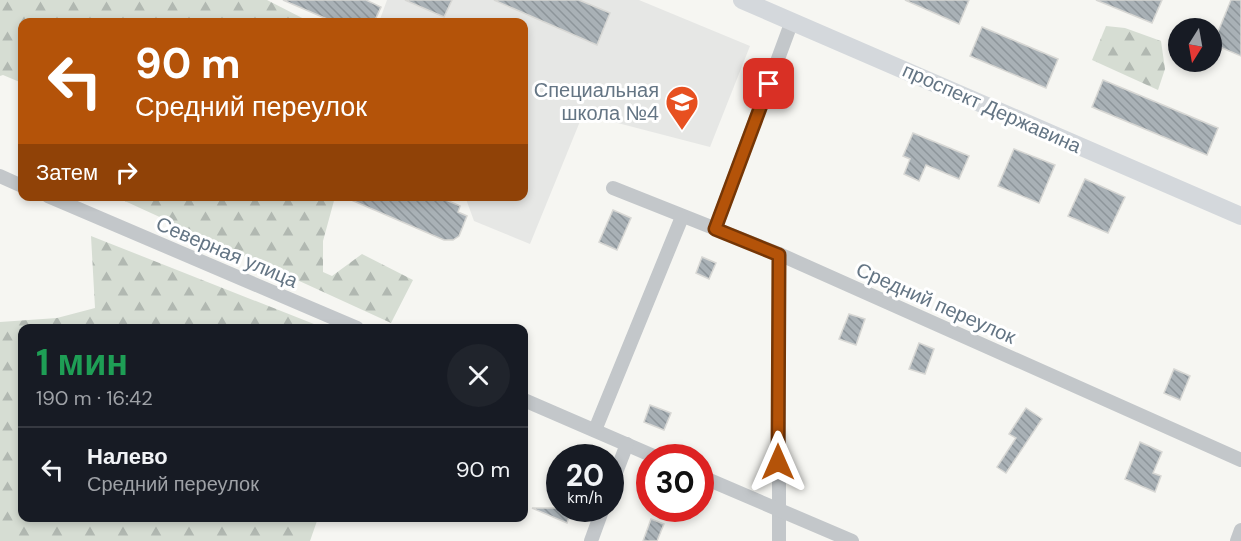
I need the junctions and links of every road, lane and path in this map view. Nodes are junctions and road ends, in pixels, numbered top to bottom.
1 (742, 0) edge
2 (792, 21) junction
3 (0, 176) edge
4 (18, 184) edge
5 (613, 188) dead end
6 (60, 201) edge
7 (1241, 216) edge
8 (682, 217) junction
9 (715, 229) junction
10 (779, 255) junction
11 (348, 324) edge
12 (528, 402) edge
13 (595, 430) junction
14 (627, 444) junction
15 (636, 448) edge
16 (624, 452) edge
17 (1241, 460) edge
18 (714, 482) edge
19 (778, 508) junction
20 (598, 522) edge
21 (1241, 530) edge
22 (591, 541) edge
23 (779, 541) edge
24 (852, 541) edge
25 (1237, 541) edge

1 - 2 main road, проспект Державина
2 - 7 main road, проспект Державина
2 - 9 street
3 - 4 street
5 - 8 street, Средний переулок
6 - 11 street, Северная улица
8 - 9 street, Средний переулок
8 - 13 street
9 - 10 street, Средний переулок
10 - 17 street, Средний переулок
10 - 19 street
12 - 13 street
13 - 14 street
14 - 15 street
14 - 16 street
18 - 19 street
19 - 23 street
19 - 24 street
20 - 22 street
21 - 25 street

